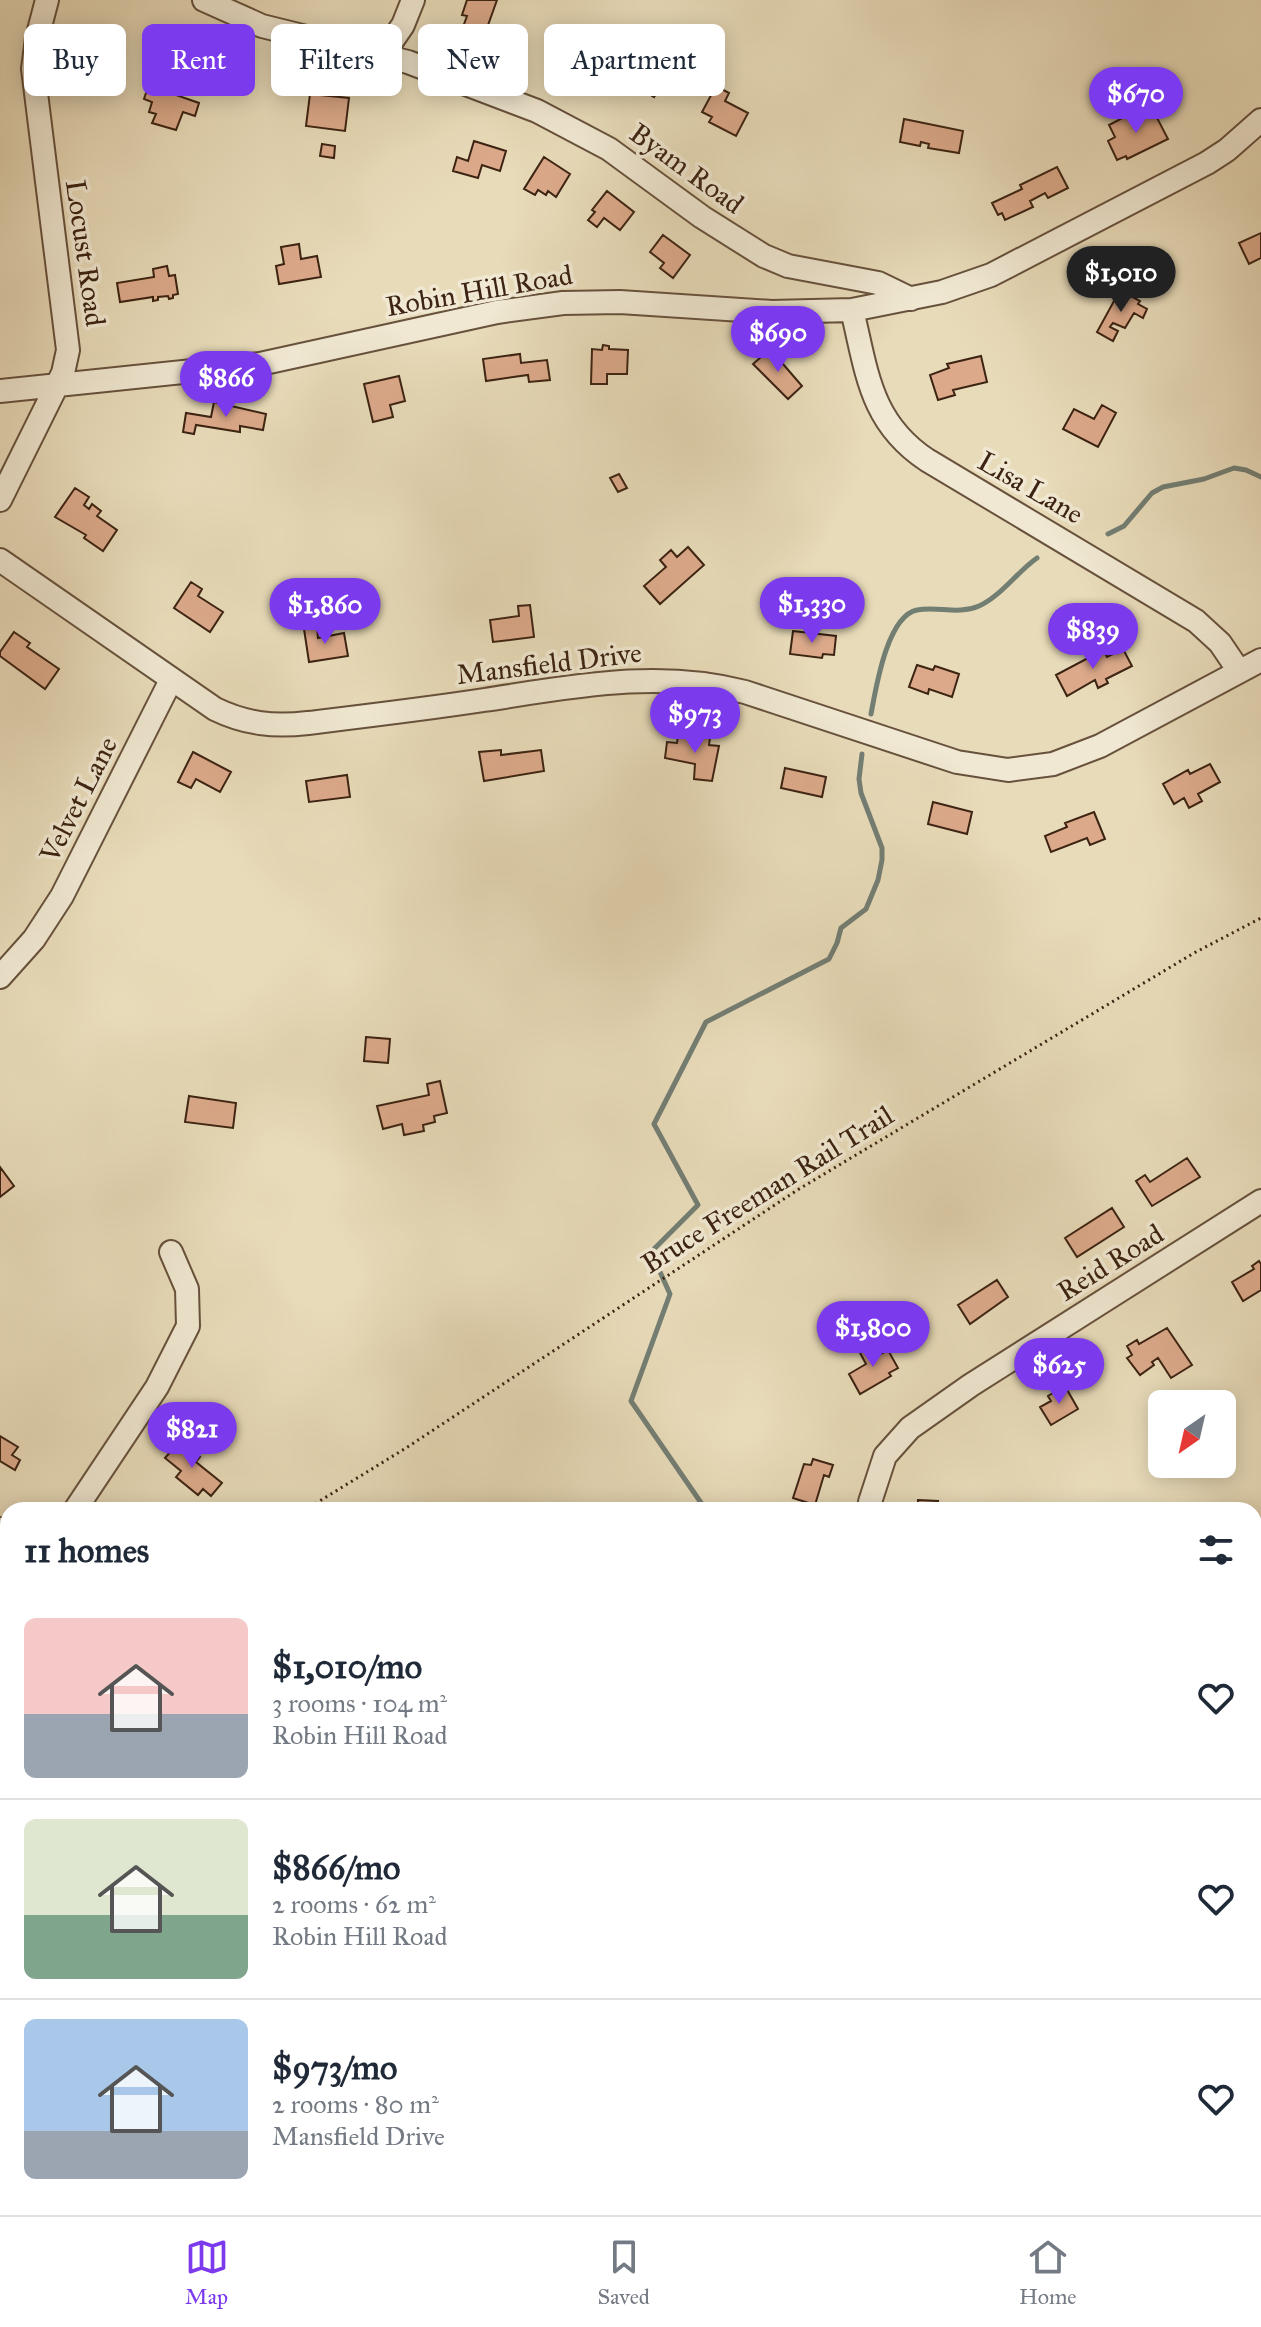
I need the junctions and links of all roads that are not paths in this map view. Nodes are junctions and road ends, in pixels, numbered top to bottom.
1 (47, 0) edge
2 (204, 0) edge
3 (413, 0) edge
4 (402, 26) edge
5 (271, 28) edge
6 (402, 61) edge
7 (1261, 120) edge
8 (911, 299) junction
9 (852, 310) junction
10 (56, 387) junction
11 (0, 391) edge
12 (0, 500) edge
13 (0, 560) edge
14 (1261, 660) edge
15 (1239, 671) junction
16 (171, 680) junction
17 (0, 977) edge
18 (1261, 1201) edge
19 (171, 1252) dead end
20 (80, 1502) edge
21 (870, 1502) edge

1 - 10 street, Locust Road
2 - 5 street, Byam Road
3 - 4 street
6 - 8 street, Byam Road
7 - 8 street, Robin Hill Road
8 - 9 street, Robin Hill Road
9 - 10 street, Robin Hill Road
9 - 15 street, Lisa Lane
10 - 11 street, Robin Hill Road
10 - 12 street, Locust Road
13 - 16 street, Mansfield Drive
14 - 15 street, Mansfield Drive
15 - 16 street, Mansfield Drive
16 - 17 street, Velvet Lane
18 - 21 street, Reid Road
19 - 20 street

